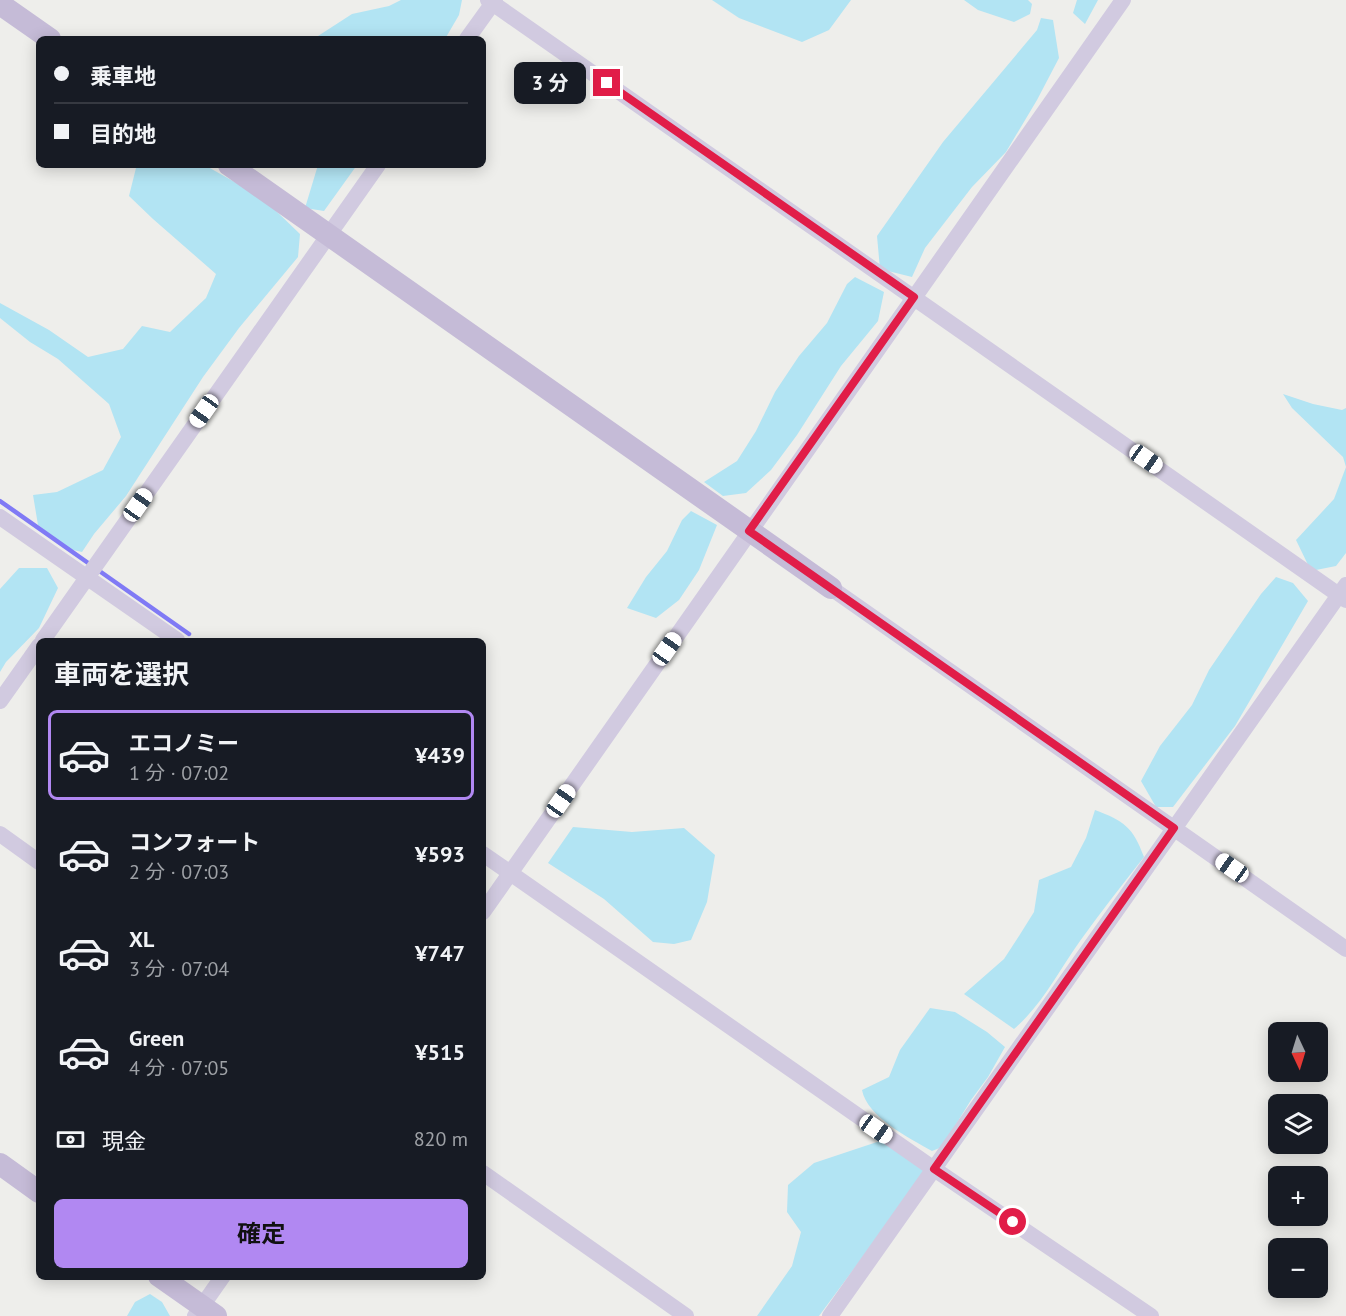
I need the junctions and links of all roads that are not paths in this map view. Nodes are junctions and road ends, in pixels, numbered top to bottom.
1 (1123, 0) edge
2 (492, 1) edge
3 (0, 4) edge
4 (46, 36) edge
5 (469, 36) edge
6 (233, 168) edge
7 (376, 168) edge
8 (328, 235) junction
9 (914, 297) junction
10 (0, 517) edge
11 (749, 531) junction
12 (87, 578) junction
13 (831, 588) joint
14 (1344, 593) edge
15 (44, 638) edge
16 (174, 638) edge
17 (36, 650) edge
18 (0, 701) edge
19 (1174, 828) junction
20 (0, 834) edge
21 (486, 856) edge
22 (36, 860) edge
23 (511, 873) junction
24 (486, 908) edge
25 (1346, 949) edge
26 (0, 1164) edge
27 (934, 1169) junction
28 (486, 1175) edge
29 (36, 1190) edge
30 (164, 1280) edge
31 (221, 1280) edge
32 (204, 1313) edge
33 (686, 1316) edge
34 (830, 1316) edge
35 (1151, 1316) edge

1 - 9 street
2 - 5 street
2 - 9 street
3 - 4 street
6 - 8 street
7 - 8 street
8 - 11 street
8 - 12 street
9 - 11 street
9 - 14 street
10 - 12 street
11 - 13 street
11 - 23 street
12 - 15 street
12 - 16 street
13 - 19 street
14 - 19 street
17 - 18 street
19 - 25 street
19 - 27 street
20 - 22 street
21 - 23 street
23 - 24 street
23 - 27 street
26 - 29 street
27 - 34 street
27 - 35 street
28 - 33 street
30 - 32 street
31 - 32 street

